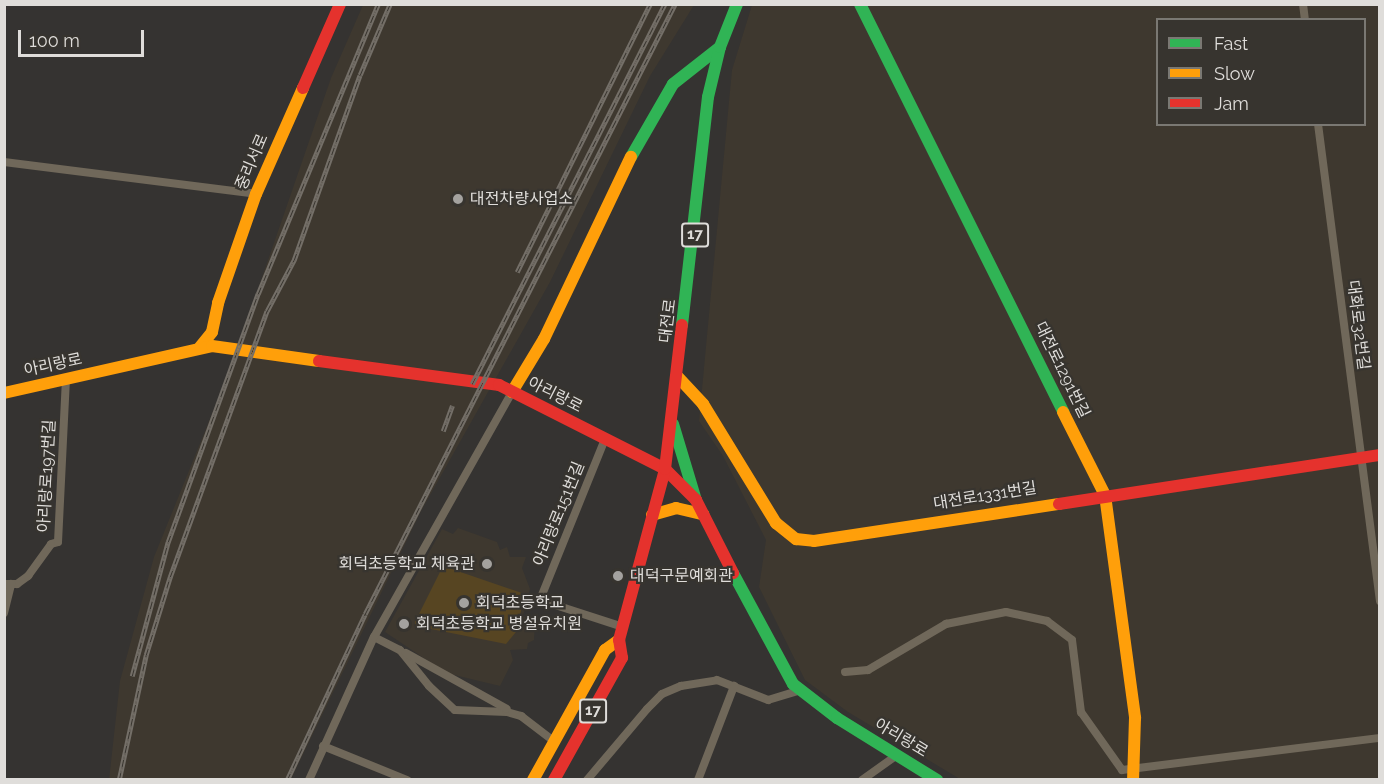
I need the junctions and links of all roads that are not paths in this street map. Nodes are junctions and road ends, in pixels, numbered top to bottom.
1 (737, 4) edge
2 (860, 4) edge
3 (338, 6) edge
4 (720, 47) junction
5 (1318, 126) edge
6 (4, 162) edge
7 (256, 194) junction
8 (212, 332) junction
9 (200, 347) junction
10 (224, 348) junction
11 (678, 377) junction
12 (66, 380) junction
13 (512, 392) junction
14 (4, 393) edge
15 (672, 419) junction
16 (605, 439) junction
17 (1380, 455) edge
18 (1360, 458) junction
19 (665, 470) junction
20 (1105, 495) junction
21 (696, 500) junction
22 (703, 514) junction
23 (652, 515) junction
24 (8, 584) edge
25 (1380, 601) edge
26 (4, 613) edge
27 (623, 627) junction
28 (374, 637) junction
29 (619, 640) junction
30 (400, 650) junction
31 (845, 672) dead end
32 (734, 686) junction
33 (800, 690) junction
34 (521, 716) junction
35 (1380, 738) edge
36 (555, 742) junction
37 (323, 746) junction
38 (897, 755) junction
39 (1134, 774) edge
40 (309, 780) edge
41 (407, 780) edge
42 (533, 780) edge
43 (554, 780) edge
44 (587, 780) edge
45 (698, 780) edge
46 (862, 780) edge
47 (937, 780) edge

1 - 4 main road, 대전로 / 17
2 - 20 main road, 대전로1291번길
3 - 7 main road, 중리서로
4 - 11 main road, 대전로 / 17
4 - 13 main road
5 - 18 street, 대화로32번길
6 - 7 street
7 - 8 main road, 중리서로
8 - 9 main road, 중리서로
8 - 10 main road
9 - 10 main road, 아리랑로
9 - 12 main road, 아리랑로
10 - 13 main road, 아리랑로
11 - 15 main road, 대전로 / 17
11 - 20 main road, 대전로1331번길
12 - 14 main road, 아리랑로
12 - 24 street, 아리랑로197번길
13 - 16 main road, 아리랑로
13 - 28 street
15 - 19 main road, 대전로 / 17
15 - 21 main road
16 - 19 main road, 아리랑로
16 - 27 street, 아리랑로151번길
17 - 18 main road, 대전로1331번길
18 - 20 main road, 대전로1331번길
18 - 25 street, 대화로32번길
19 - 21 main road, 아리랑로
19 - 23 main road, 대전로 / 17
20 - 39 main road, 대전로1291번길
21 - 22 main road, 아리랑로
22 - 23 main road
22 - 33 main road, 아리랑로
23 - 27 main road, 대전로 / 17
24 - 26 street, 아리랑로197번길
27 - 29 main road, 대전로 / 17
28 - 30 street
28 - 37 street
29 - 36 main road, 대전로 / 17
29 - 43 main road, 대전로 / 17
30 - 34 street
30 - 34 street
31 - 39 street
32 - 33 street
32 - 44 street
32 - 45 street
33 - 38 main road, 아리랑로
34 - 36 street
35 - 39 street
36 - 42 main road, 대전로 / 17
37 - 40 street
37 - 41 street
38 - 46 street
38 - 47 main road, 아리랑로

